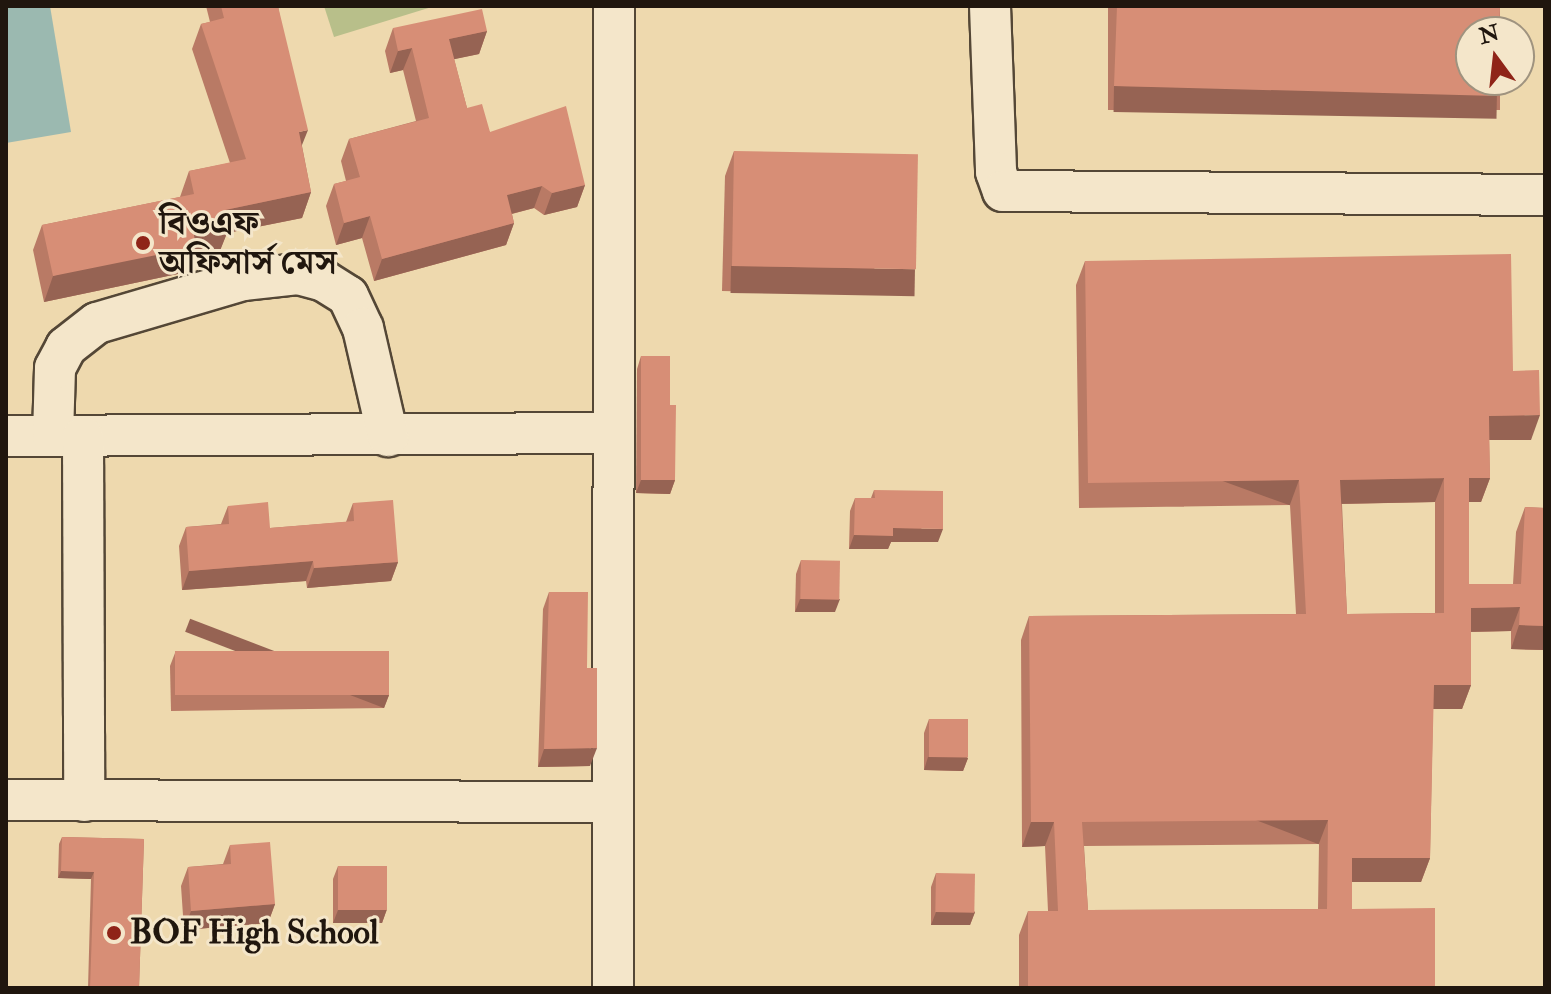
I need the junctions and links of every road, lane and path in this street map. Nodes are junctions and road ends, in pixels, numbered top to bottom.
1 (614, 6) edge
2 (990, 6) edge
3 (1545, 195) edge
4 (612, 433) junction
5 (6, 436) edge
6 (388, 436) junction
7 (68, 437) junction
8 (6, 800) edge
9 (84, 801) junction
10 (613, 802) junction
11 (613, 988) edge

1 - 4 street
2 - 3 street
4 - 6 street
4 - 10 street
5 - 7 street
6 - 7 street
6 - 7 street
7 - 9 street
8 - 9 street
9 - 10 street
10 - 11 street

